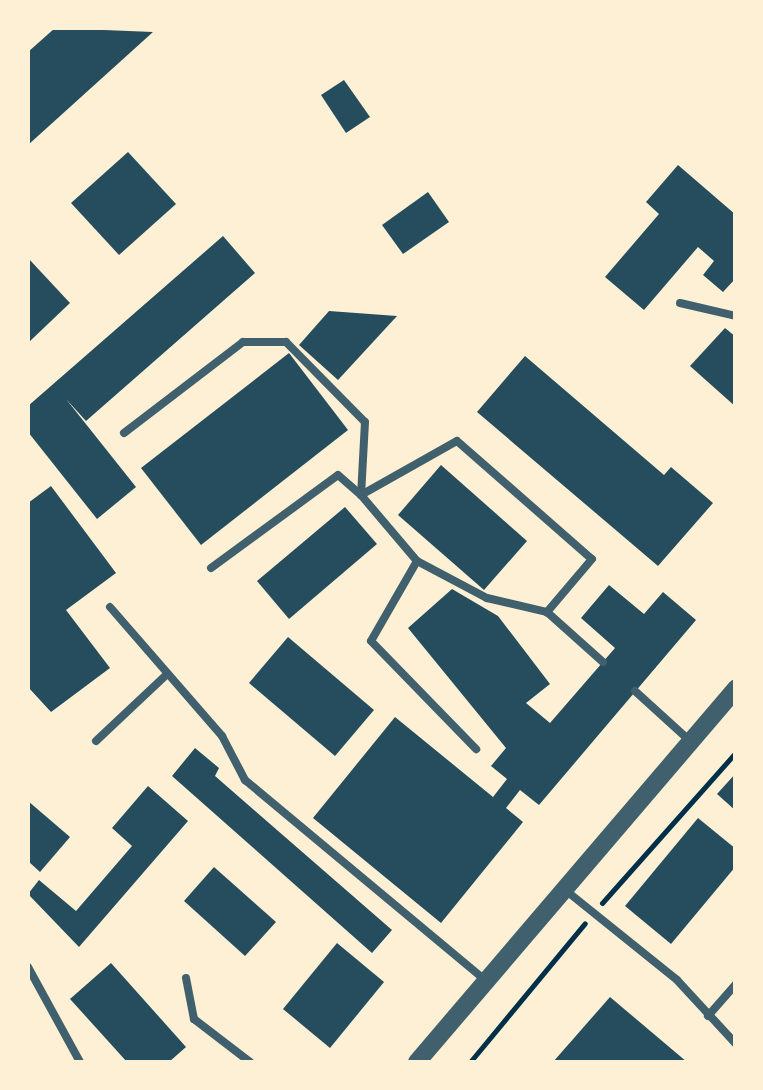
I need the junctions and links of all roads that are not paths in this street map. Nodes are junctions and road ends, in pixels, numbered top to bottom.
1 (680, 303) dead end
2 (736, 316) edge
3 (124, 433) dead end
4 (361, 495) junction
5 (417, 560) junction
6 (211, 568) dead end
7 (110, 607) dead end
8 (547, 612) junction
9 (603, 662) dead end
10 (167, 674) junction
11 (736, 688) edge
12 (635, 691) dead end
13 (96, 741) dead end
14 (690, 741) junction
15 (476, 749) dead end
16 (564, 889) junction
17 (28, 967) edge
18 (186, 978) dead end
19 (486, 981) junction
20 (736, 984) edge
21 (708, 1016) junction
22 (736, 1044) edge
23 (80, 1062) edge
24 (250, 1062) edge
25 (417, 1062) edge

1 - 2 lane
3 - 4 lane
4 - 5 lane
4 - 6 lane
4 - 8 lane
5 - 8 lane
5 - 15 lane
7 - 10 lane
8 - 9 lane
10 - 13 lane
10 - 19 lane
11 - 14 street
12 - 14 lane
14 - 16 street
16 - 19 street
16 - 21 lane
17 - 23 lane
18 - 24 lane
19 - 25 street
20 - 21 lane
21 - 22 lane

